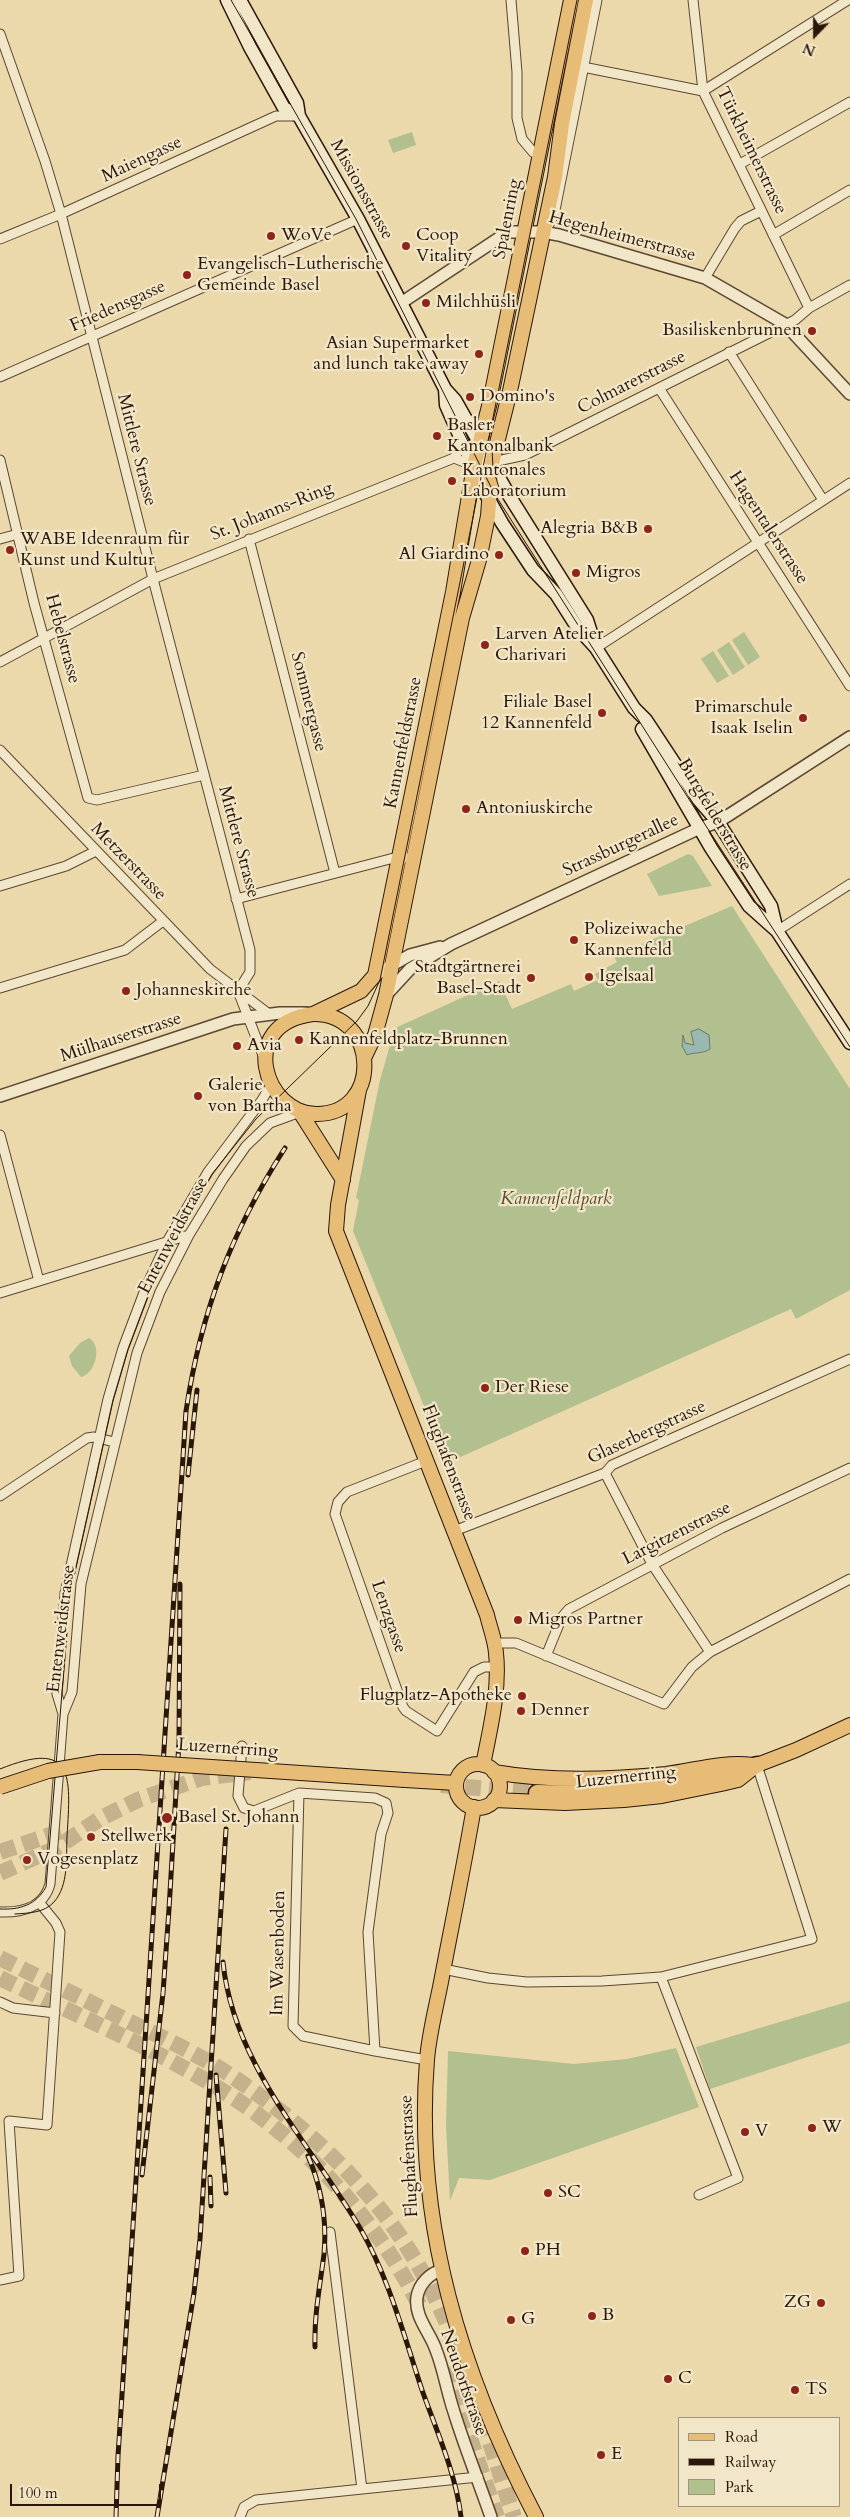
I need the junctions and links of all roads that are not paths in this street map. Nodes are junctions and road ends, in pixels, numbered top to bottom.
1 (227, 0) edge
2 (240, 0) edge
3 (511, 0) edge
4 (571, 0) edge
5 (586, 0) edge
6 (597, 0) edge
7 (693, 0) edge
8 (848, 0) edge
9 (0, 34) edge
10 (583, 67) junction
11 (703, 91) junction
12 (850, 102) edge
13 (299, 116) junction
14 (540, 156) junction
15 (740, 164) junction
16 (850, 190) edge
17 (761, 211) junction
18 (61, 214) junction
19 (358, 219) junction
20 (525, 232) junction
21 (542, 232) junction
22 (773, 235) junction
23 (0, 239) edge
24 (705, 278) junction
25 (850, 285) edge
26 (401, 303) junction
27 (809, 308) junction
28 (785, 324) junction
29 (91, 337) junction
30 (729, 352) junction
31 (0, 376) edge
32 (659, 388) junction
33 (445, 389) junction
34 (849, 391) edge
35 (487, 414) junction
36 (465, 419) junction
37 (461, 438) junction
38 (480, 444) junction
39 (454, 458) junction
40 (0, 460) edge
41 (492, 462) junction
42 (474, 466) junction
43 (850, 483) edge
44 (823, 500) junction
45 (489, 502) junction
46 (18, 534) junction
47 (0, 539) edge
48 (249, 539) junction
49 (759, 544) junction
50 (153, 579) junction
51 (45, 637) junction
52 (596, 648) junction
53 (0, 662) edge
54 (850, 686) edge
55 (634, 708) junction
56 (850, 736) edge
57 (0, 750) edge
58 (204, 775) junction
59 (718, 822) junction
60 (700, 828) junction
61 (96, 852) junction
62 (407, 858) junction
63 (335, 873) junction
64 (850, 884) edge
65 (0, 886) edge
66 (236, 899) junction
67 (163, 921) junction
68 (777, 931) junction
69 (451, 944) junction
70 (393, 963) junction
71 (375, 975) junction
72 (0, 988) edge
73 (238, 991) junction
74 (386, 995) junction
75 (270, 1014) junction
76 (313, 1014) junction
77 (247, 1017) junction
78 (850, 1043) edge
79 (365, 1056) junction
80 (265, 1059) junction
81 (272, 1083) junction
82 (360, 1090) junction
83 (0, 1096) edge
84 (300, 1112) junction
85 (0, 1135) edge
86 (343, 1180) junction
87 (189, 1235) junction
88 (168, 1240) junction
89 (39, 1281) junction
90 (0, 1293) edge
91 (850, 1359) edge
92 (100, 1438) junction
93 (114, 1442) junction
94 (426, 1461) junction
95 (850, 1468) edge
96 (605, 1473) junction
97 (0, 1496) edge
98 (454, 1531) junction
99 (652, 1564) junction
100 (850, 1579) edge
101 (495, 1643) junction
102 (710, 1652) junction
103 (546, 1656) junction
104 (497, 1667) junction
105 (63, 1714) junction
106 (850, 1725) edge
107 (242, 1746) dead end
108 (757, 1765) junction
109 (488, 1768) junction
110 (456, 1783) junction
111 (0, 1787) edge
112 (537, 1789) tunnel mouth
113 (299, 1793) junction
114 (494, 1800) junction
115 (474, 1807) junction
116 (39, 1902) junction
117 (0, 1912) edge
118 (443, 1970) junction
119 (660, 1976) junction
120 (0, 2002) edge
121 (55, 2013) junction
122 (375, 2052) junction
123 (426, 2060) junction
124 (699, 2195) dead end
125 (330, 2232) dead end
126 (442, 2270) junction
127 (0, 2280) edge
128 (478, 2476) junction
129 (362, 2489) junction
130 (240, 2517) edge
131 (491, 2517) edge
132 (536, 2517) edge

1 - 13 main road, Missionsstrasse
2 - 13 main road, Missionsstrasse
3 - 14 street
4 - 14 main road, Spalenring
5 - 21 main road, Spalenring
6 - 10 street, Spalenring
7 - 11 street, Türkheimerstrasse
8 - 11 street
9 - 18 street, Mittlere Strasse
10 - 11 street
10 - 21 street, Spalenring
11 - 15 street, Türkheimerstrasse
12 - 15 street
13 - 18 street, Maiengasse
13 - 19 main road, Missionsstrasse
14 - 20 main road, Spalenring
15 - 17 street, Türkheimerstrasse
16 - 22 street
17 - 22 street, Türkheimerstrasse
17 - 24 street, Hegenheimerstrasse
18 - 23 street, Maiengasse
18 - 29 street, Mittlere Strasse
19 - 26 main road, Missionsstrasse
19 - 29 street, Friedensgasse
20 - 21 street, Hegenheimerstrasse
20 - 26 street, Hegenheimerstrasse
20 - 35 main road, Spalenring
21 - 24 street, Hegenheimerstrasse
21 - 41 main road, Spalenring
22 - 27 street, Türkheimerstrasse
24 - 28 street, Hegenheimerstrasse
25 - 27 street, Colmarerstrasse
26 - 33 main road, Missionsstrasse
27 - 28 street, Colmarerstrasse
28 - 30 street, Colmarerstrasse
28 - 34 street, Hegenheimerstrasse
29 - 31 street, Friedensgasse
29 - 50 street, Mittlere Strasse
30 - 32 street, Colmarerstrasse
30 - 44 street
32 - 41 street, Colmarerstrasse
32 - 49 street, Hagentalerstrasse
33 - 36 main road, Missionsstrasse
33 - 37 main road, Missionsstrasse
35 - 36 main road
35 - 38 main road, Spalenring
36 - 38 main road, Missionsstrasse
37 - 39 street
37 - 42 main road, Missionsstrasse
38 - 41 main road, Missionsstrasse
38 - 42 main road, Kannenfeldstrasse
39 - 42 street
39 - 48 street, St. Johanns-Ring
40 - 46 street, Hebelstrasse
41 - 42 street, Colmarerstrasse
41 - 45 main road, Kannenfeldstrasse
41 - 52 main road, Burgfelderstrasse
42 - 45 main road, Burgfelderstrasse
42 - 62 main road, Kannenfeldstrasse
43 - 44 street
44 - 49 street
45 - 52 main road, Burgfelderstrasse
45 - 62 main road, Kannenfeldstrasse
46 - 47 street
46 - 51 street, Hebelstrasse
48 - 50 street, St. Johanns-Ring
48 - 63 street, Sommergasse
49 - 52 street
49 - 54 street, Hagentalerstrasse
50 - 51 street, St. Johanns-Ring
50 - 58 street, Mittlere Strasse
51 - 53 street, St. Johanns-Ring
51 - 58 street, Hebelstrasse
52 - 55 main road, Burgfelderstrasse
55 - 59 main road, Burgfelderstrasse
55 - 60 main road, Burgfelderstrasse
56 - 59 street, Strassburgerallee
57 - 61 street, Metzerstrasse
58 - 66 street, Mittlere Strasse
59 - 60 street, Strassburgerallee
59 - 68 main road, Burgfelderstrasse
60 - 68 main road, Burgfelderstrasse
60 - 69 street, Strassburgerallee
61 - 65 street
61 - 67 street, Metzerstrasse
62 - 63 street
62 - 70 main road, Kannenfeldstrasse
62 - 71 main road, Kannenfeldstrasse
63 - 66 street
64 - 68 street
66 - 73 street, Mittlere Strasse
67 - 72 street
67 - 73 street, Metzerstrasse
68 - 78 main road, Burgfelderstrasse
69 - 70 street, Strassburgerallee
69 - 74 street, Strassburgerallee
70 - 71 street, Strassburgerallee
70 - 74 main road, Kannenfeldstrasse
71 - 76 main road
73 - 75 street, Metzerstrasse
73 - 77 street
74 - 79 main road, Kannenfeldstrasse
75 - 76 street, Mülhauserstrasse
75 - 77 street, Mülhauserstrasse
76 - 79 main road
76 - 80 main road
77 - 80 street
77 - 83 street, Mülhauserstrasse
79 - 82 main road
80 - 81 main road
81 - 84 main road
81 - 88 street, Entenweidstrasse
82 - 84 main road
82 - 86 main road, Flughafenstrasse
84 - 86 main road
84 - 87 street, Entenweidstrasse
85 - 89 street
86 - 94 main road, Flughafenstrasse
87 - 88 street
87 - 93 street, Entenweidstrasse
88 - 89 street
88 - 92 street, Entenweidstrasse
89 - 90 street
91 - 96 street, Glaserbergstrasse
92 - 93 street
92 - 97 street
92 - 105 street, Entenweidstrasse
93 - 105 street, Entenweidstrasse
94 - 98 main road, Flughafenstrasse
94 - 104 street, Lenzgasse
95 - 99 street, Largitzenstrasse
96 - 98 street, Glaserbergstrasse
96 - 99 street
98 - 101 main road, Flughafenstrasse
99 - 102 street
99 - 103 street, Largitzenstrasse
100 - 102 street
101 - 103 street
101 - 104 main road, Flughafenstrasse
102 - 103 street
104 - 109 main road, Flughafenstrasse
105 - 116 street
106 - 108 main road, Luzernerring
107 - 113 street
108 - 109 main road, Luzernerring
108 - 112 highway
108 - 114 main road, Luzernerring
108 - 119 street
109 - 110 main road
109 - 114 main road
110 - 111 main road, Luzernerring, bridge
110 - 115 main road
113 - 122 street, Im Wasenboden
113 - 122 street
114 - 115 main road
115 - 118 main road, Flughafenstrasse
116 - 117 street
116 - 121 street
118 - 119 street
118 - 123 main road, Flughafenstrasse
119 - 124 street
120 - 121 street
121 - 127 street
122 - 123 street, Im Wasenboden
123 - 126 main road, Flughafenstrasse
125 - 129 street
126 - 128 street, Neudorfstrasse
126 - 132 main road, Flughafenstrasse
128 - 129 street
128 - 131 street, Neudorfstrasse
129 - 130 street

